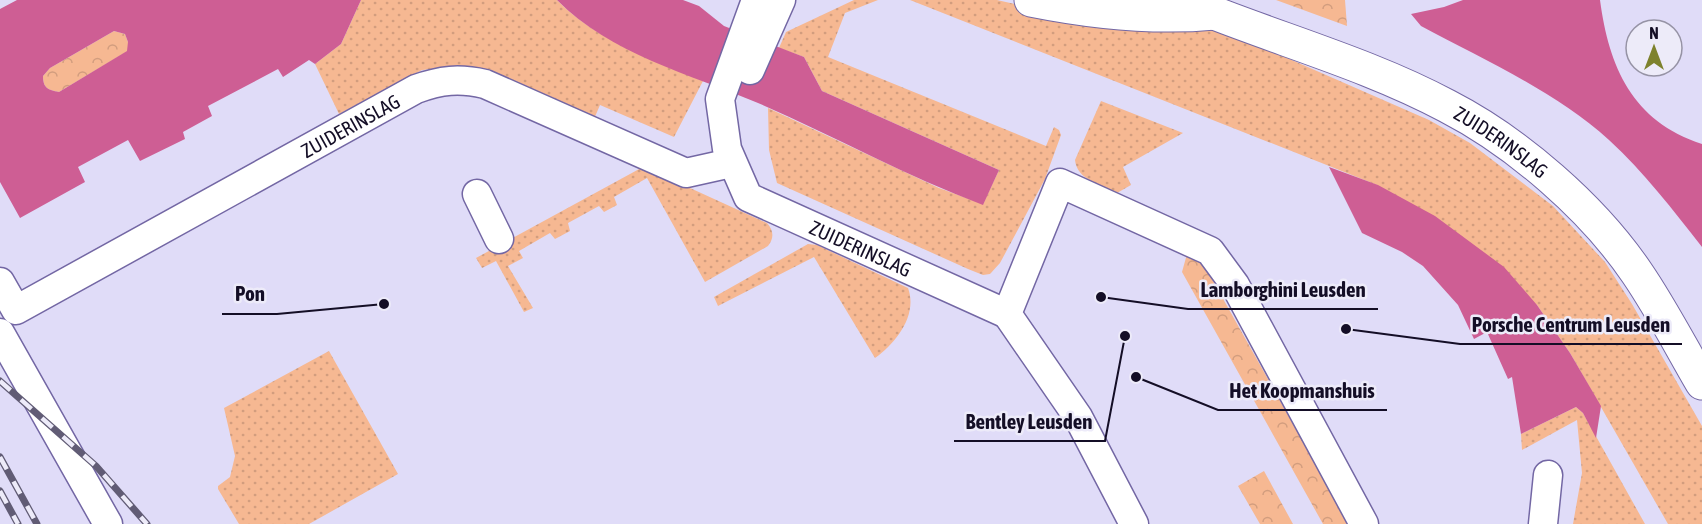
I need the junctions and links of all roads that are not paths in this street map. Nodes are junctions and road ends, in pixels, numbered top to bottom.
1 (1031, 0) edge
2 (1204, 7) edge
3 (765, 8) edge
4 (731, 163) junction
5 (477, 194) dead end
6 (499, 239) dead end
7 (0, 282) edge
8 (8, 314) edge
9 (1007, 314) junction
10 (0, 333) edge
11 (1702, 383) edge
12 (1548, 475) dead end
13 (108, 524) edge
14 (1134, 524) edge
15 (1364, 524) edge
16 (1543, 524) edge

1 - 2 street, ZUIDERINSLAG
2 - 11 street, ZUIDERINSLAG
3 - 4 street, ZUIDERINSLAG
4 - 8 street, ZUIDERINSLAG
4 - 9 street, ZUIDERINSLAG
5 - 6 street
7 - 8 street, ZUIDERINSLAG
9 - 14 street
9 - 15 street
10 - 13 street
12 - 16 street

